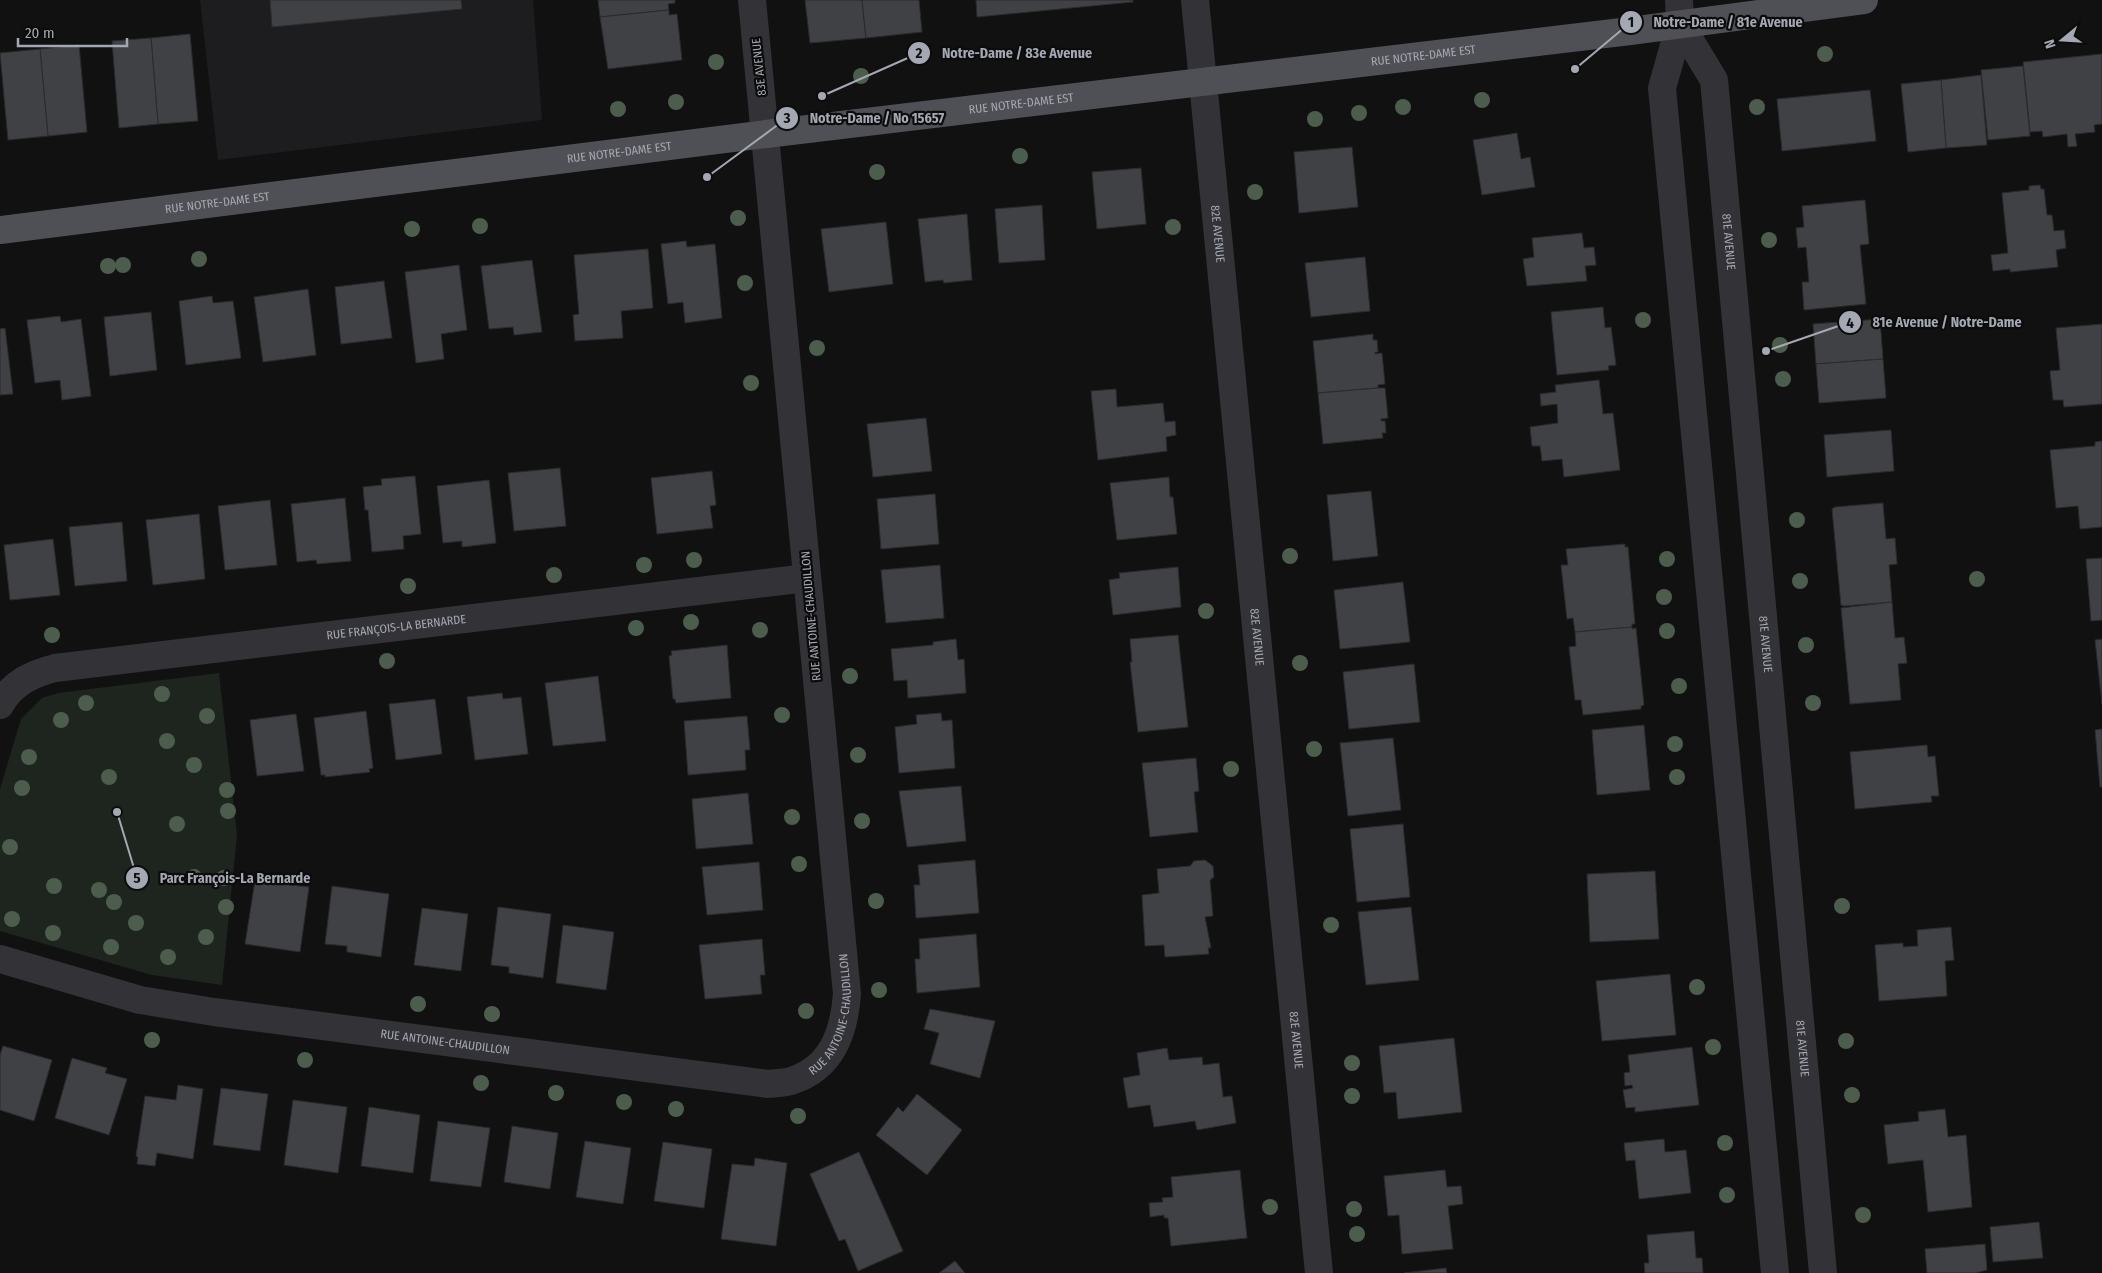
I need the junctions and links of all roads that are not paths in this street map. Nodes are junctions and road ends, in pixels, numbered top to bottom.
1 (752, 0) edge
2 (1195, 0) edge
3 (1864, 0) edge
4 (1680, 12) edge
5 (1203, 82) junction
6 (766, 134) junction
7 (0, 230) edge
8 (807, 578) junction
9 (0, 705) edge
10 (0, 959) edge
11 (1319, 1273) edge
12 (1775, 1273) edge
13 (1823, 1273) edge

1 - 6 street, 83E AVENUE
2 - 5 street, 82E AVENUE
3 - 4 main road, RUE NOTRE-DAME EST
4 - 5 main road, RUE NOTRE-DAME EST
4 - 12 street
4 - 13 street, 81E AVENUE
5 - 6 main road, RUE NOTRE-DAME EST
5 - 11 street, 82E AVENUE
6 - 7 main road, RUE NOTRE-DAME EST
6 - 8 street, RUE ANTOINE-CHAUDILLON
8 - 9 street, RUE FRANÇOIS-LA BERNARDE
8 - 10 street, RUE ANTOINE-CHAUDILLON

